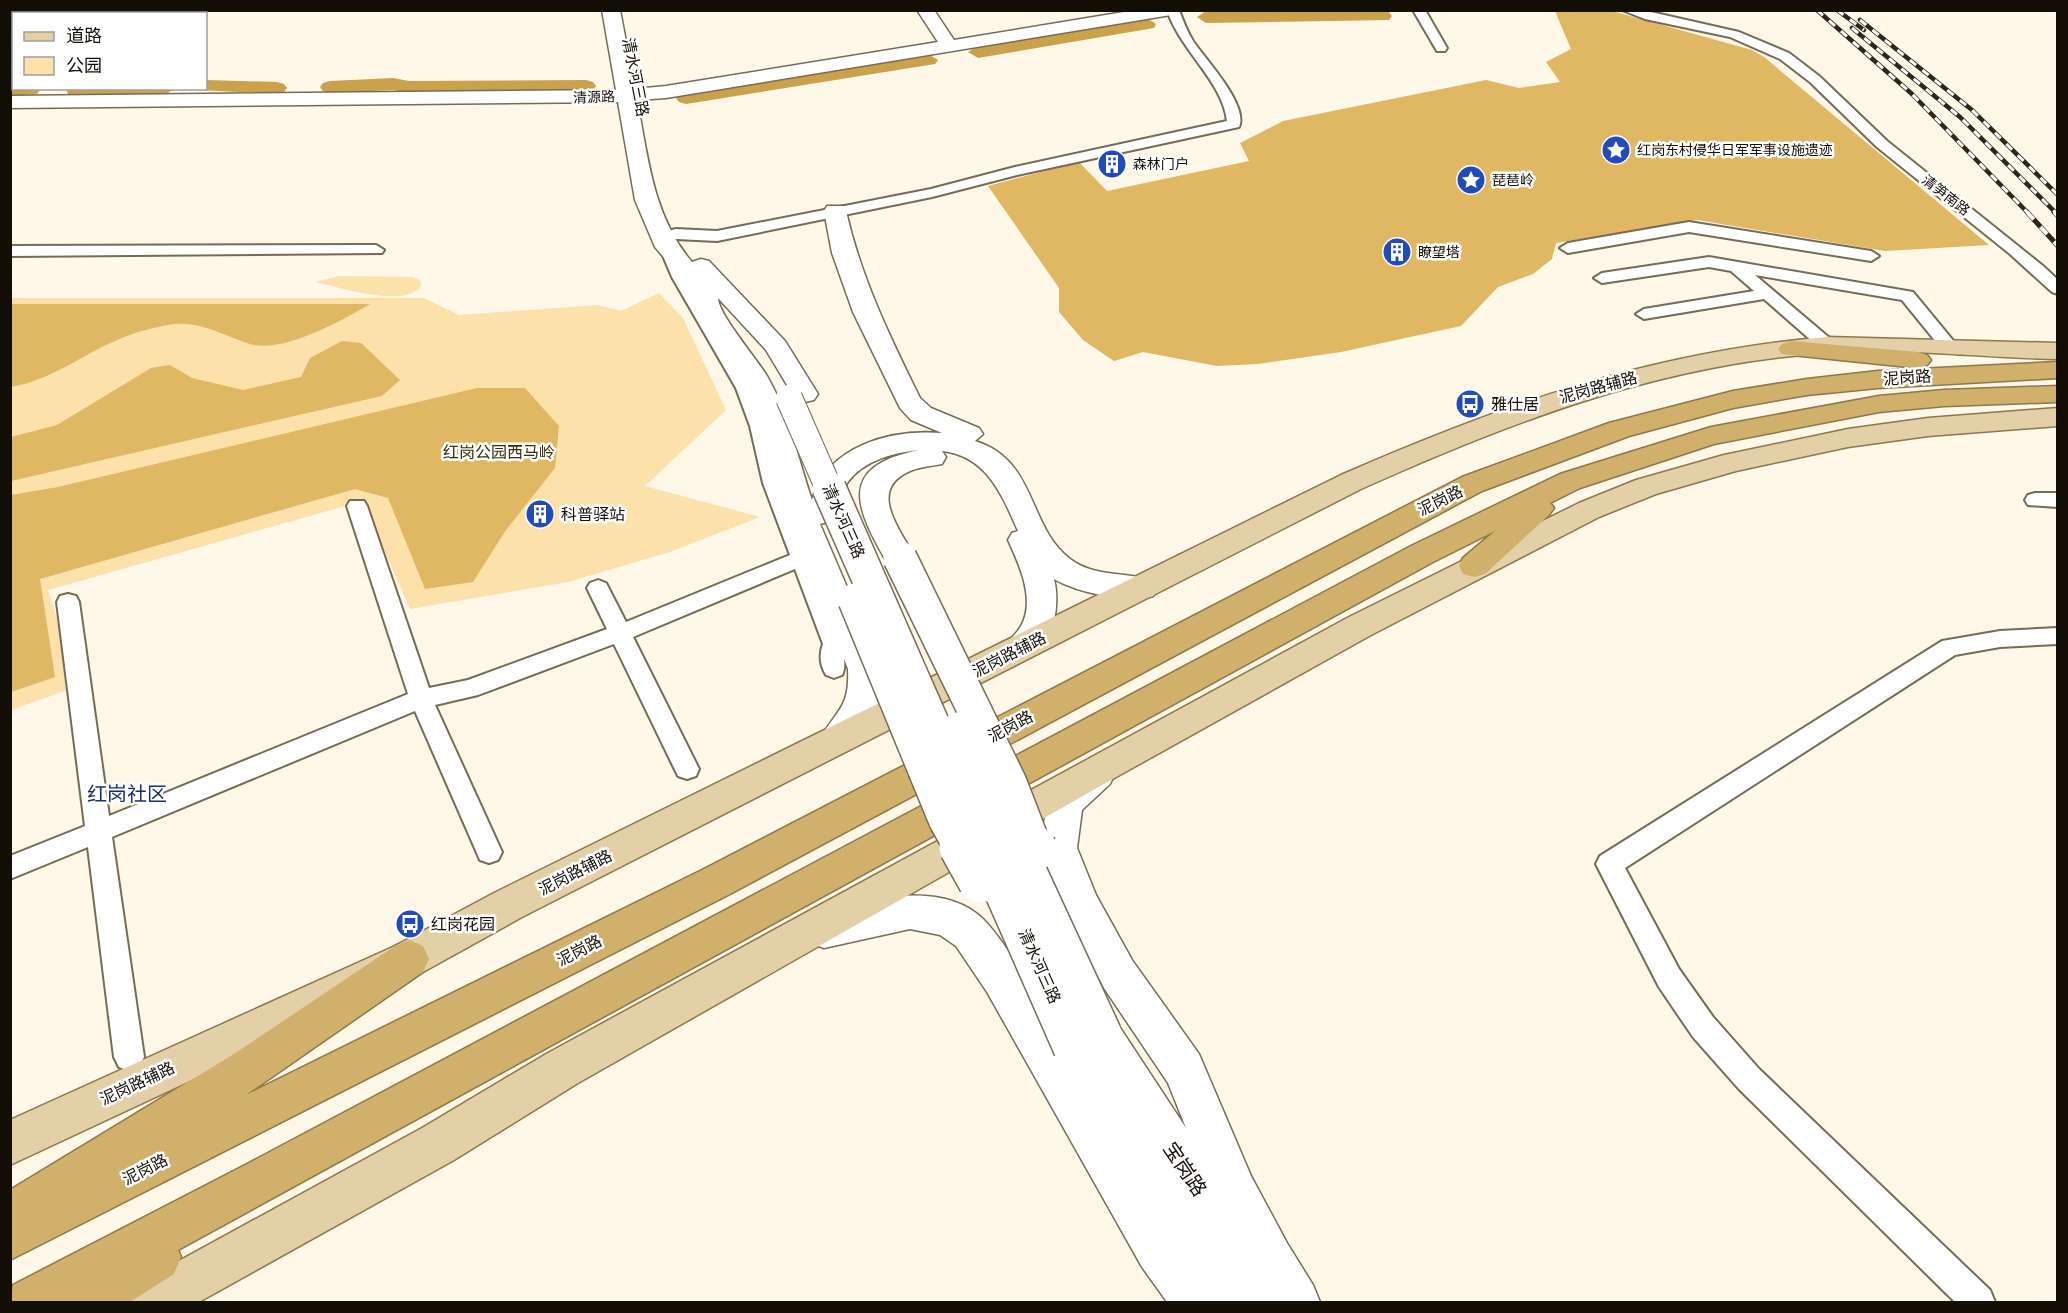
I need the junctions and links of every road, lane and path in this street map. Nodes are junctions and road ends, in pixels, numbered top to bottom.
1 (611, 10) edge
2 (623, 10) edge
3 (925, 10) edge
4 (1156, 10) edge
5 (1419, 10) edge
6 (1628, 10) edge
7 (1644, 10) edge
8 (1173, 13) edge
9 (948, 45) junction
10 (1441, 48) dead end
11 (632, 93) junction
12 (1837, 99) junction
13 (10, 100) edge
14 (835, 211) junction
15 (1689, 227) junction
16 (668, 239) junction
17 (1568, 248) dead end
18 (376, 250) dead end
19 (10, 251) edge
20 (1871, 256) dead end
21 (1734, 265) junction
22 (1602, 278) dead end
23 (694, 279) junction
24 (2058, 289) edge
25 (1767, 294) junction
26 (1644, 314) dead end
27 (1827, 345) junction
28 (1791, 349) junction
29 (1951, 349) junction
30 (2004, 351) junction
31 (2058, 351) edge
32 (2058, 364) edge
33 (2058, 370) edge
34 (2058, 394) edge
35 (797, 396) junction
36 (2045, 417) edge
37 (1808, 418) junction
38 (1570, 481) junction
39 (2035, 500) dead end
40 (2058, 500) edge
41 (357, 506) dead end
42 (802, 558) junction
43 (1474, 566) junction
44 (1093, 580) junction
45 (598, 588) dead end
46 (1142, 588) junction
47 (68, 602) dead end
48 (620, 633) junction
49 (2058, 636) edge
50 (1020, 649) junction
51 (834, 669) dead end
52 (421, 699) junction
53 (837, 741) junction
54 (1105, 766) junction
55 (687, 769) dead end
56 (99, 832) junction
57 (489, 852) dead end
58 (10, 868) edge
59 (807, 934) junction
60 (409, 959) junction
61 (1087, 1041) junction
62 (129, 1057) dead end
63 (10, 1143) edge
64 (265, 1179) junction
65 (10, 1217) edge
66 (10, 1237) edge
67 (30, 1302) edge
68 (88, 1302) edge
69 (152, 1302) edge
70 (1195, 1302) edge
71 (1240, 1302) edge
72 (1274, 1302) edge
73 (1296, 1302) edge
74 (1978, 1302) edge

1 - 11 street, 清水河三路
2 - 11 street, 清水河三路
3 - 9 street
4 - 9 street, 清源路
5 - 10 street
6 - 12 street, 清笋南路
7 - 12 street, 清笋南路
8 - 9 street, 清源路
8 - 14 street
9 - 11 street, 清源路
11 - 13 street, 清源路
11 - 16 street, 清水河三路
12 - 24 street, 清笋南路
14 - 16 street
14 - 44 street
15 - 17 street
15 - 20 street
15 - 21 street
16 - 23 street, 清水河三路
16 - 35 street, 清水河三路
16 - 42 street
18 - 19 street
21 - 22 street
21 - 25 street
21 - 29 street
23 - 35 street, 清水河三路
23 - 53 street
25 - 26 street
25 - 27 street
27 - 28 main road, 泥岗路辅路
27 - 29 main road, 泥岗路辅路
28 - 33 highway
28 - 46 main road, 泥岗路辅路
29 - 30 main road, 泥岗路辅路
30 - 31 main road, 泥岗路辅路
30 - 32 highway
33 - 66 highway, 泥岗路
34 - 37 highway, 泥岗路
35 - 61 street, 清水河三路, bridge
36 - 37 highway
36 - 43 main road
37 - 38 highway, 泥岗路
38 - 43 highway
38 - 64 highway, 泥岗路
39 - 40 street
41 - 52 street
42 - 48 street
42 - 51 street
43 - 54 main road
44 - 46 street
44 - 61 street, bridge
45 - 48 street
46 - 50 main road, 泥岗路辅路
47 - 56 street
48 - 52 street
48 - 55 street
49 - 74 street
50 - 53 main road, 泥岗路辅路
50 - 61 street, bridge
52 - 56 street
52 - 57 street
53 - 60 main road, 泥岗路辅路
54 - 59 main road
54 - 73 street
56 - 58 street
56 - 62 street
59 - 69 main road
59 - 70 street
60 - 63 main road, 泥岗路辅路
60 - 65 highway
61 - 71 street, 宝岗路
61 - 72 street, 宝岗路
64 - 67 highway, 泥岗路
64 - 68 highway

